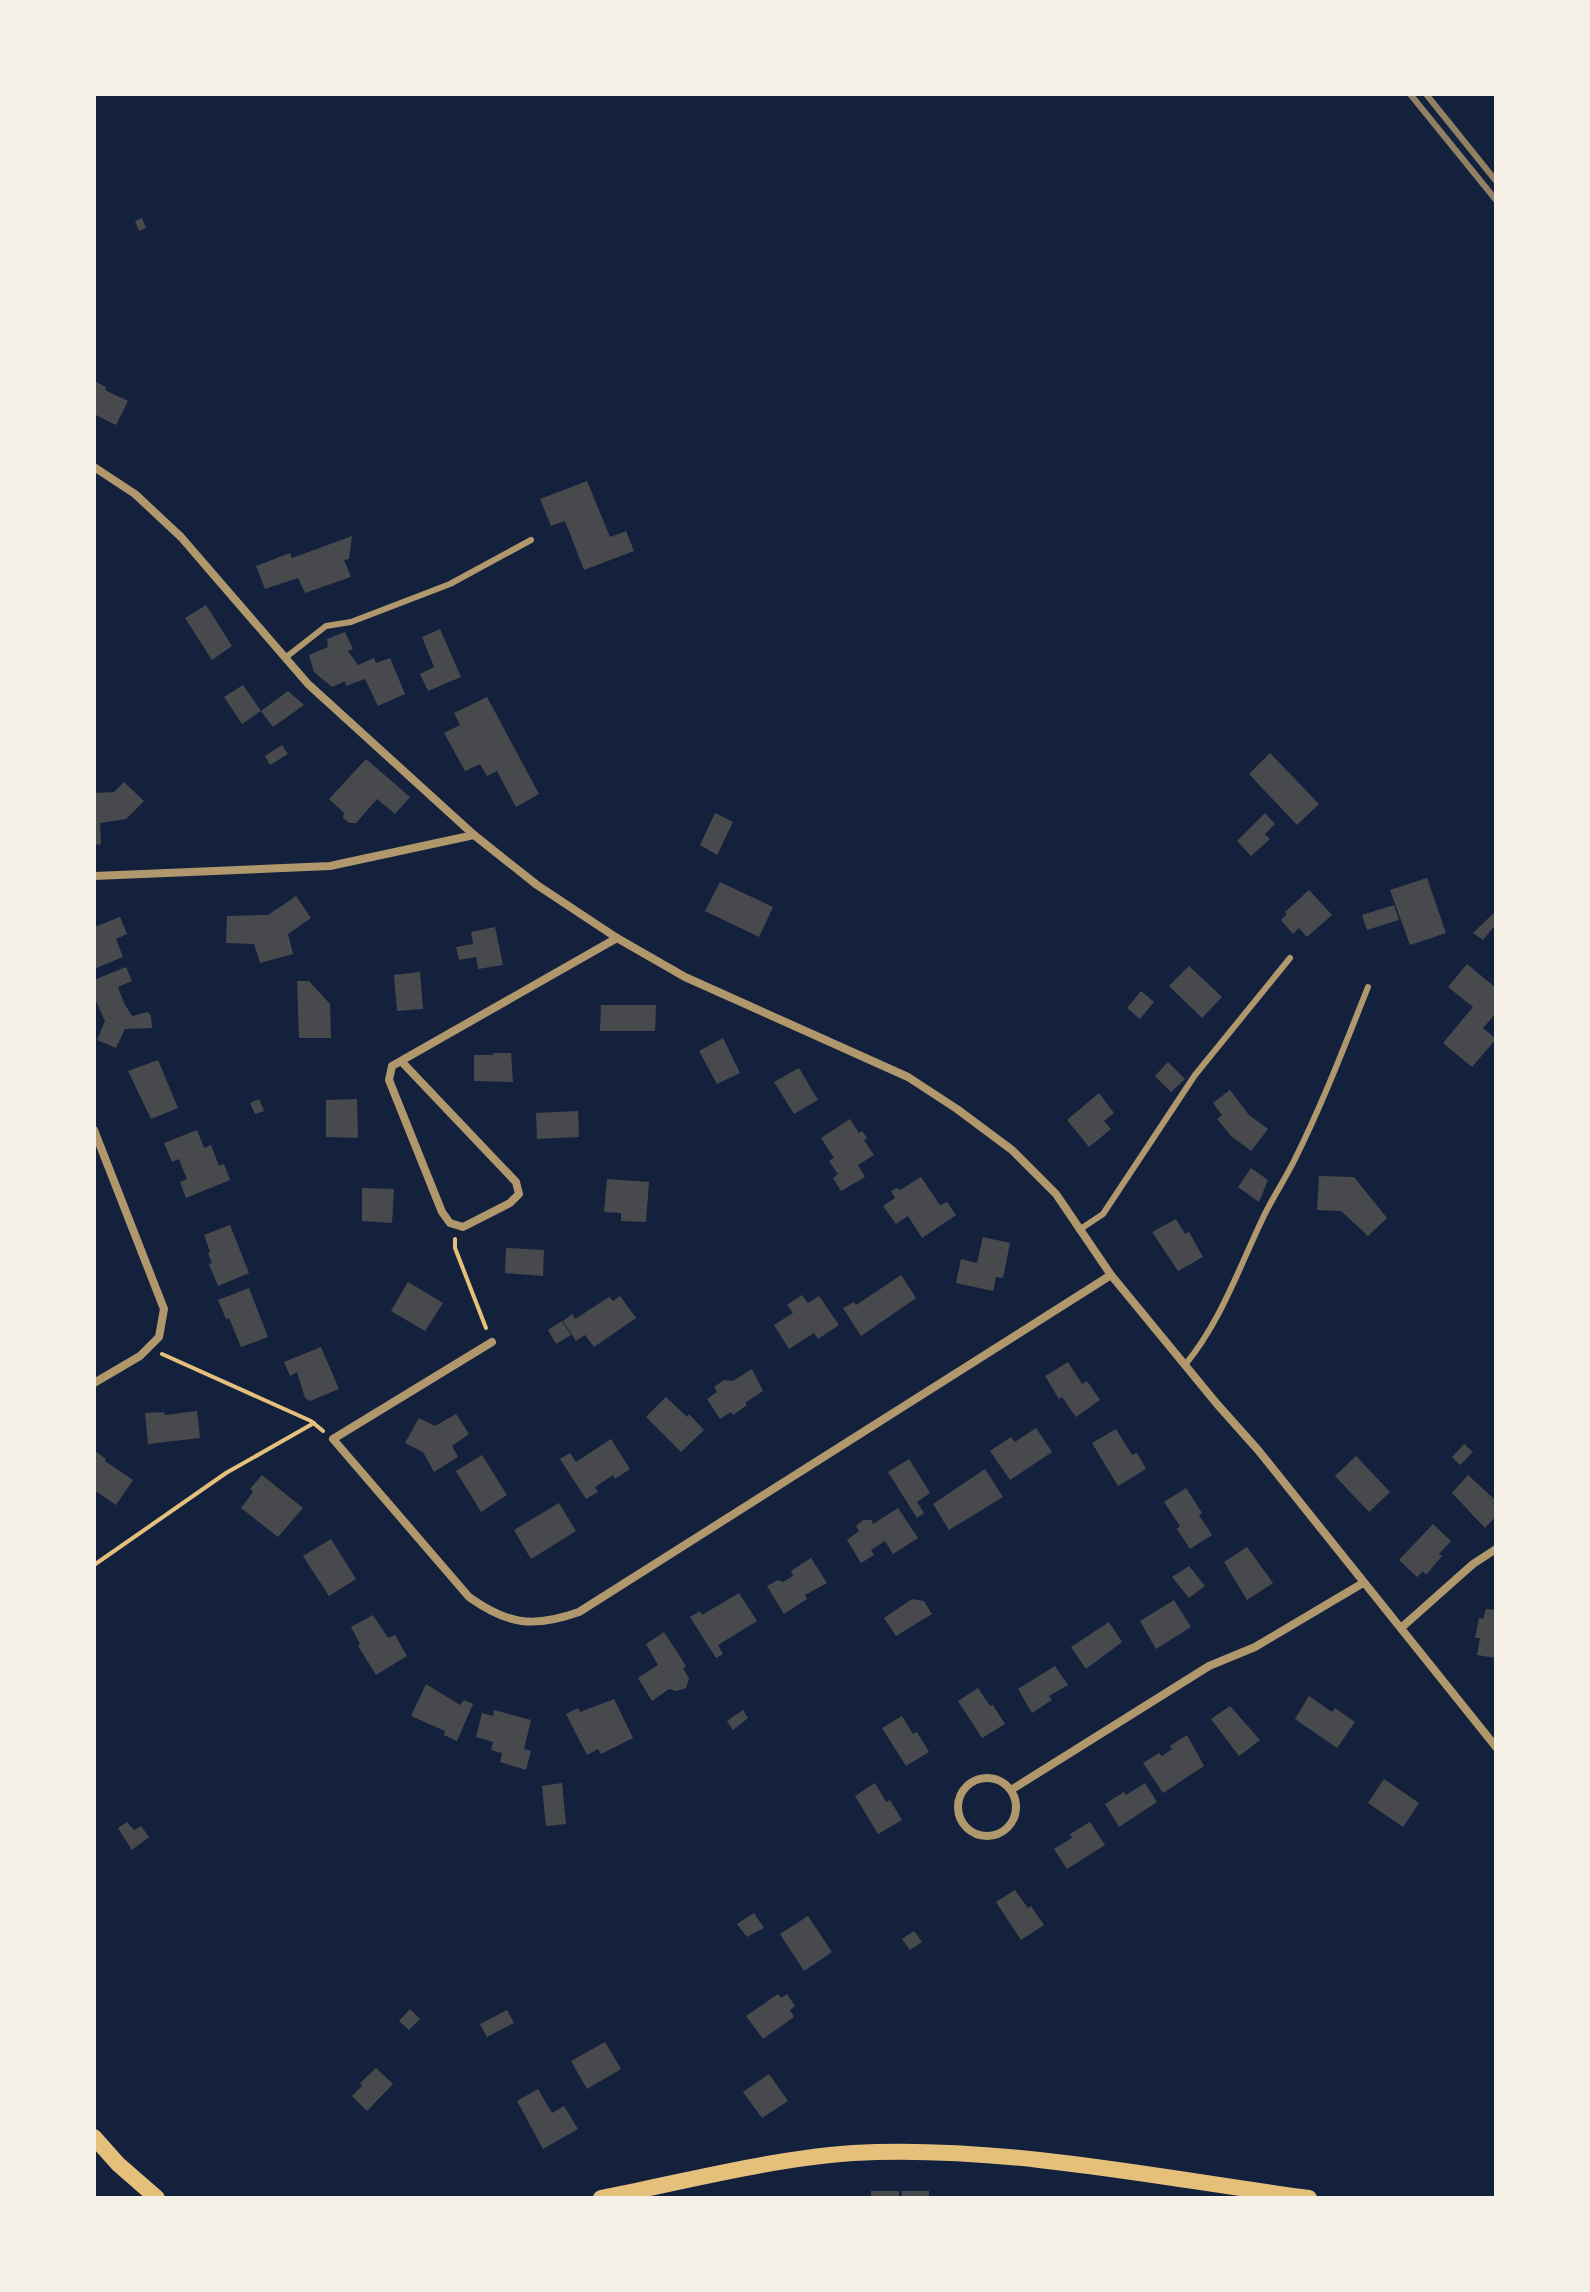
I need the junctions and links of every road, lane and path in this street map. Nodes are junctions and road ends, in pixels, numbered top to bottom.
1 (94, 467) edge
2 (531, 540) dead end
3 (285, 658) junction
4 (474, 835) junction
5 (94, 876) edge
6 (617, 938) junction
7 (1290, 958) dead end
8 (1368, 987) dead end
9 (401, 1061) junction
10 (94, 1130) edge
11 (455, 1225) junction
12 (1079, 1230) junction
13 (1111, 1275) junction
14 (492, 1342) joint
15 (149, 1348) junction
16 (1185, 1365) junction
17 (94, 1383) edge
18 (314, 1423) junction
19 (333, 1439) junction
20 (1496, 1549) edge
21 (94, 1565) edge
22 (1363, 1583) junction
23 (1401, 1628) junction
24 (1496, 1747) edge
25 (1011, 1790) junction
26 (94, 2137) edge
27 (157, 2198) edge
28 (601, 2198) edge
29 (1309, 2198) edge

1 - 3 street
2 - 3 lane
3 - 4 street
4 - 5 street
4 - 6 street
6 - 9 street
6 - 12 street
7 - 12 lane
8 - 16 lane
9 - 11 street
9 - 11 street
10 - 15 street
11 - 14 path
12 - 13 street
13 - 16 street
13 - 19 street
14 - 19 street
15 - 17 street
15 - 18 path
16 - 22 street
18 - 19 path
18 - 21 path
20 - 23 street
22 - 23 street
22 - 25 street
23 - 24 street
25 - 25 street
26 - 27 main road
28 - 29 main road

